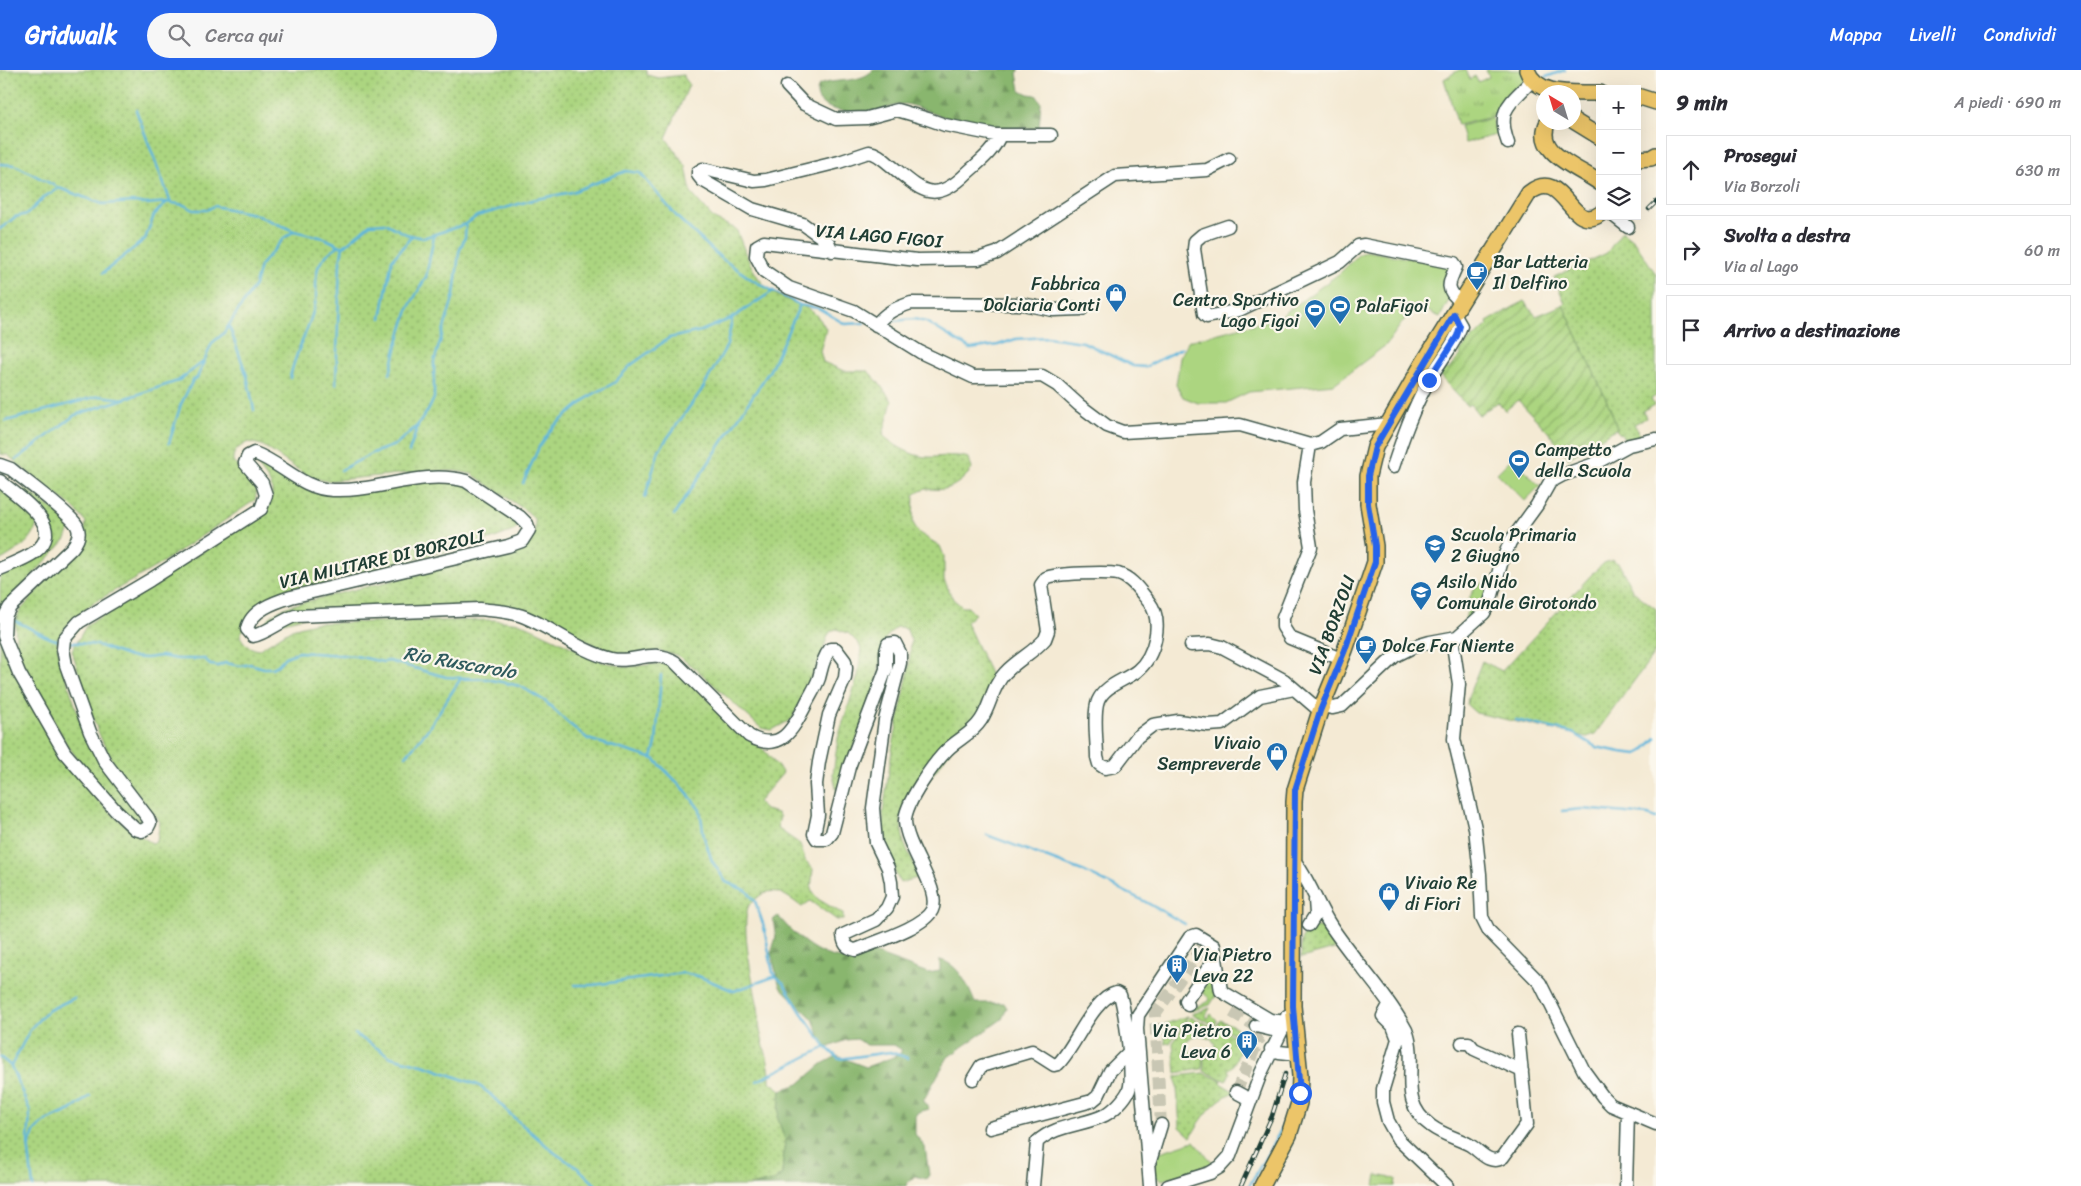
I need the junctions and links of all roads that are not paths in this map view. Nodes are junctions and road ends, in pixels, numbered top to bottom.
1 (1530, 75) edge
2 (787, 86) dead end
3 (1596, 93) edge
4 (1641, 97) edge
5 (1656, 102) edge
6 (1581, 125) edge
7 (1545, 130) edge
8 (1000, 135) junction
9 (1051, 135) dead end
10 (1596, 135) edge
11 (1508, 143) dead end
12 (1656, 155) edge
13 (1641, 159) edge
14 (1224, 162) dead end
15 (1596, 180) edge
16 (1596, 216) edge
17 (1620, 220) edge
18 (1228, 226) dead end
19 (1628, 226) dead end
20 (832, 251) junction
21 (1457, 307) junction
22 (1082, 308) dead end
23 (876, 325) junction
24 (1388, 424) junction
25 (1656, 439) edge
26 (1310, 445) junction
27 (0, 465) edge
28 (1393, 467) dead end
29 (0, 481) edge
30 (0, 569) edge
31 (1452, 638) junction
32 (1191, 645) dead end
33 (1341, 659) junction
34 (1294, 689) junction
35 (1321, 708) junction
36 (1294, 859) junction
37 (1293, 894) junction
38 (1314, 897) junction
39 (1309, 925) junction
40 (1293, 928) junction
41 (1332, 928) junction
42 (1203, 947) dead end
43 (1216, 955) junction
44 (1188, 1005) dead end
45 (1389, 1005) junction
46 (1293, 1006) junction
47 (1283, 1027) junction
48 (1261, 1030) tunnel mouth
49 (1518, 1034) dead end
50 (1462, 1043) dead end
51 (1271, 1049) junction
52 (1128, 1053) junction
53 (1298, 1054) junction
54 (1522, 1071) junction
55 (973, 1078) dead end
56 (1236, 1092) dead end
57 (1251, 1100) junction
58 (1628, 1112) junction
59 (1656, 1124) edge
60 (1161, 1125) tunnel mouth
61 (990, 1128) dead end
62 (1149, 1162) junction
63 (1033, 1186) edge
64 (1150, 1186) edge
65 (1168, 1186) edge
66 (1262, 1186) edge
67 (1447, 1186) edge
68 (1626, 1186) edge

1 - 3 main road
1 - 11 street
2 - 8 street
4 - 5 main road
6 - 10 main road
7 - 15 main road
8 - 9 street
8 - 20 street
12 - 13 main road
14 - 20 street, VIA LAGO FIGOI
16 - 21 main road, VIA BORZOLI
17 - 19 street
18 - 21 street
20 - 23 street, VIA LAGO FIGOI
21 - 24 main road, VIA BORZOLI
21 - 28 street
22 - 23 street
23 - 26 street, VIA LAGO FIGOI
24 - 26 street
24 - 33 main road, VIA BORZOLI
25 - 31 street
26 - 33 street
27 - 34 street, VIA MILITARE DI BORZOLI
29 - 30 street
31 - 35 street
31 - 58 street
32 - 34 street
33 - 35 main road, VIA BORZOLI
34 - 35 street
35 - 36 main road, VIA BORZOLI
36 - 37 main road, VIA BORZOLI
36 - 38 street
37 - 38 street
37 - 40 main road, VIA BORZOLI
38 - 39 street
38 - 41 street
39 - 40 street
39 - 41 street
40 - 46 main road, VIA BORZOLI
41 - 45 street
42 - 43 street
43 - 44 street
43 - 47 street
43 - 62 street
45 - 54 street
45 - 67 street
46 - 47 street
46 - 53 main road, VIA BORZOLI
47 - 48 street
47 - 51 street
49 - 54 street
50 - 54 street
51 - 53 street
51 - 57 street
52 - 55 street
52 - 61 street
52 - 63 street
53 - 66 main road, VIA BORZOLI
56 - 57 street
57 - 65 street
58 - 59 street
58 - 68 street
60 - 62 street
62 - 64 street

